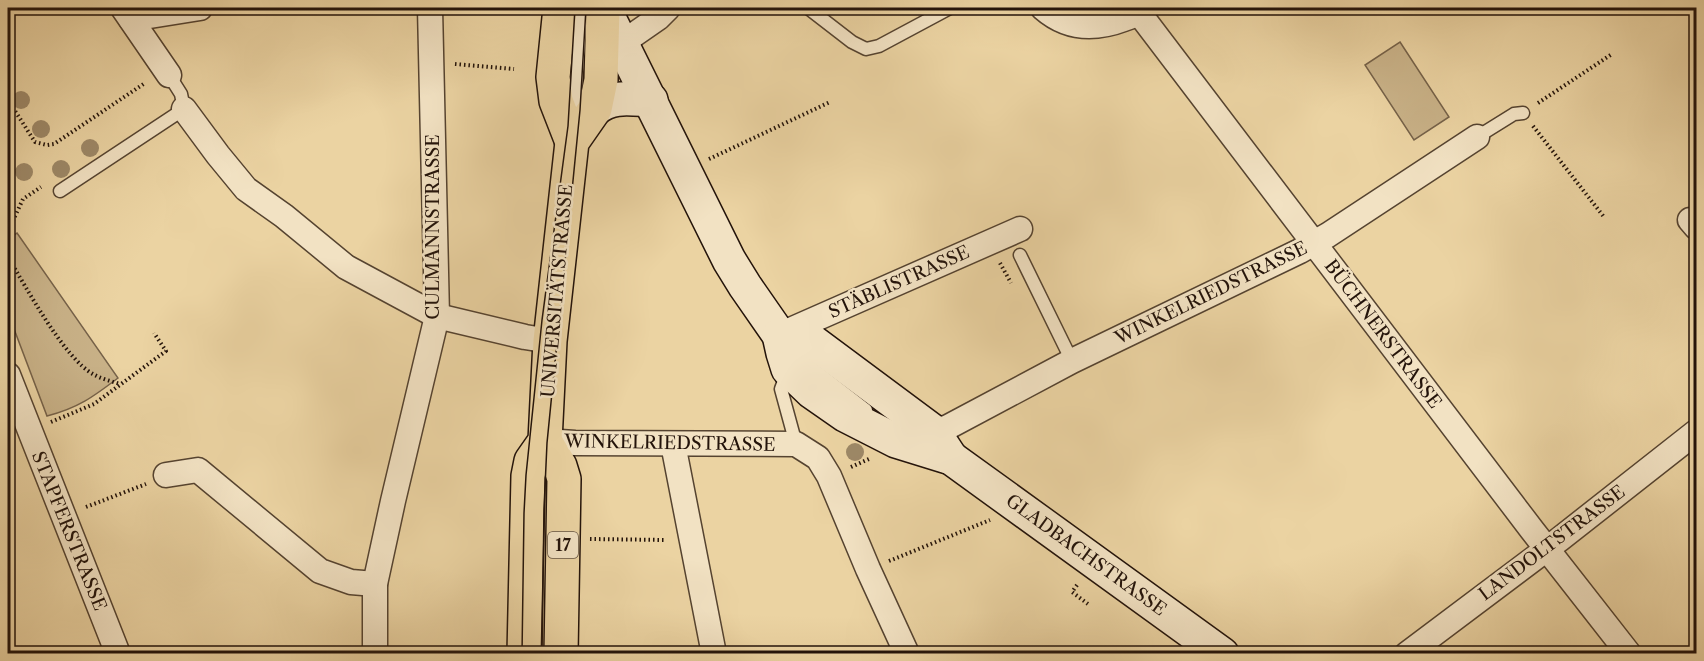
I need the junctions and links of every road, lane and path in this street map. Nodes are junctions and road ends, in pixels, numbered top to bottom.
1 (18, 8) edge
2 (200, 8) edge
3 (430, 8) edge
4 (560, 8) edge
5 (581, 8) edge
6 (604, 8) edge
7 (668, 8) edge
8 (808, 8) edge
9 (950, 8) edge
10 (1043, 8) edge
11 (1141, 10) edge
12 (127, 13) edge
13 (8, 15) edge
14 (612, 48) junction
15 (1612, 54) dead end
16 (452, 64) dead end
17 (514, 69) dead end
18 (167, 72) junction
19 (8, 100) edge
20 (651, 100) junction
21 (830, 102) dead end
22 (184, 109) junction
23 (595, 109) junction
24 (1523, 113) junction
25 (1477, 137) joint
26 (572, 142) junction
27 (705, 160) dead end
28 (41, 187) dead end
29 (60, 191) dead end
30 (1604, 217) dead end
31 (8, 228) edge
32 (1020, 229) dead end
33 (1313, 243) junction
34 (1020, 255) dead end
35 (8, 257) edge
36 (437, 316) junction
37 (154, 333) dead end
38 (779, 334) junction
39 (550, 341) junction
40 (1072, 361) junction
41 (788, 369) junction
42 (8, 375) edge
43 (120, 384) junction
44 (60, 419) dead end
45 (1696, 432) edge
46 (673, 444) junction
47 (796, 444) junction
48 (942, 445) junction
49 (544, 452) junction
50 (166, 475) dead end
51 (135, 488) dead end
52 (80, 509) dead end
53 (991, 520) dead end
54 (585, 539) dead end
55 (641, 539) dead end
56 (1547, 549) junction
57 (868, 569) junction
58 (375, 584) junction
59 (1078, 584) dead end
60 (1088, 604) dead end
61 (118, 654) edge
62 (375, 654) edge
63 (524, 654) edge
64 (561, 654) edge
65 (714, 654) edge
66 (907, 654) edge
67 (1222, 654) edge
68 (1407, 654) edge
69 (1629, 654) edge

1 - 13 path
2 - 12 street
3 - 36 street, CULMANNSTRASSE
4 - 26 main road, UNIVERSITÄTSTRASSE / 17
5 - 26 lane, UNIVERSITÄTSTRASSE
6 - 14 main road, UNIVERSITÄTSTRASSE / 17
7 - 14 street
8 - 9 lane
10 - 11 street
11 - 33 street, BÜCHNERSTRASSE
12 - 18 street
14 - 20 street
14 - 23 main road, UNIVERSITÄTSTRASSE / 17
15 - 24 path
16 - 17 path
18 - 19 path
18 - 22 lane
20 - 23 street
20 - 38 street
21 - 27 path
22 - 29 lane
22 - 36 street
23 - 26 main road, UNIVERSITÄTSTRASSE / 17
24 - 25 lane
24 - 30 path
25 - 33 street, WINKELRIEDSTRASSE
26 - 39 main road, UNIVERSITÄTSTRASSE / 17
28 - 31 path
32 - 38 street, STÄBLISTRASSE
33 - 40 street, WINKELRIEDSTRASSE
33 - 56 street, BÜCHNERSTRASSE
34 - 40 lane
35 - 43 path
36 - 39 street
36 - 58 street, CULMANNSTRASSE
37 - 43 path
38 - 41 street
38 - 48 lane, GLADBACHSTRASSE
38 - 48 street, GLADBACHSTRASSE
39 - 49 main road, UNIVERSITÄTSTRASSE / 17
40 - 48 street, WINKELRIEDSTRASSE
41 - 47 lane
41 - 48 street, GLADBACHSTRASSE
42 - 61 street, STAPFERSTRASSE
43 - 44 path
45 - 56 street, LANDOLTSTRASSE
46 - 47 street, WINKELRIEDSTRASSE
46 - 49 street, WINKELRIEDSTRASSE
46 - 65 street
47 - 57 street
48 - 67 street, GLADBACHSTRASSE
49 - 63 main road, UNIVERSITÄTSTRASSE / 17
49 - 64 main road, 17
50 - 58 street
51 - 52 path
53 - 57 path
54 - 55 path
56 - 68 street, LANDOLTSTRASSE
56 - 69 street, BÜCHNERSTRASSE
57 - 66 street
58 - 62 street, CULMANNSTRASSE
59 - 60 path

